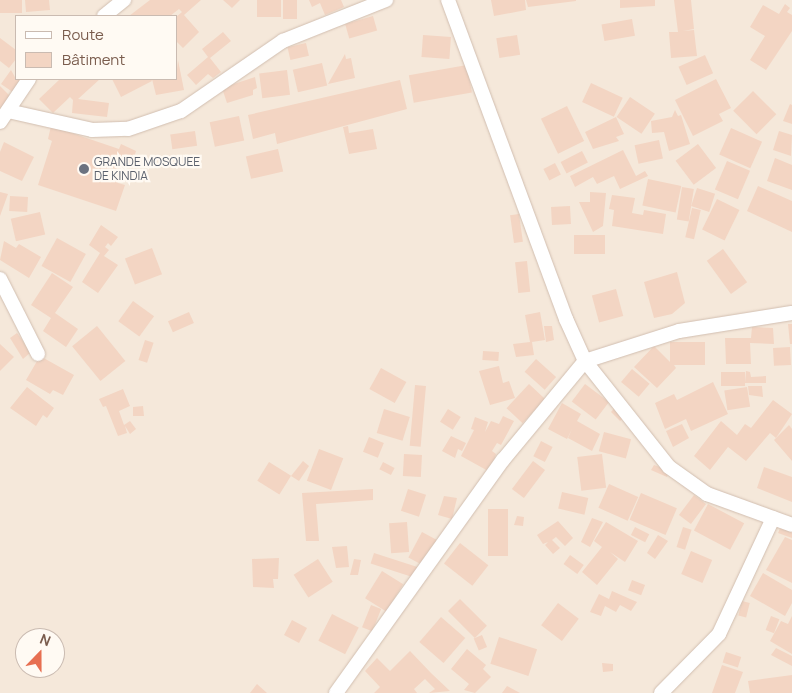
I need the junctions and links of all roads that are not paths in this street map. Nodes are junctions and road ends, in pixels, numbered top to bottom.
1 (124, 0) edge
2 (386, 0) edge
3 (448, 0) edge
4 (105, 15) edge
5 (28, 80) edge
6 (4, 116) edge
7 (0, 279) edge
8 (792, 313) edge
9 (38, 354) dead end
10 (585, 361) junction
11 (773, 518) junction
12 (792, 525) edge
13 (336, 693) edge
14 (661, 693) edge

1 - 4 street
2 - 6 street
3 - 10 street
5 - 6 street
7 - 9 street
8 - 10 street
10 - 11 street
10 - 13 street
11 - 12 street
11 - 14 street

